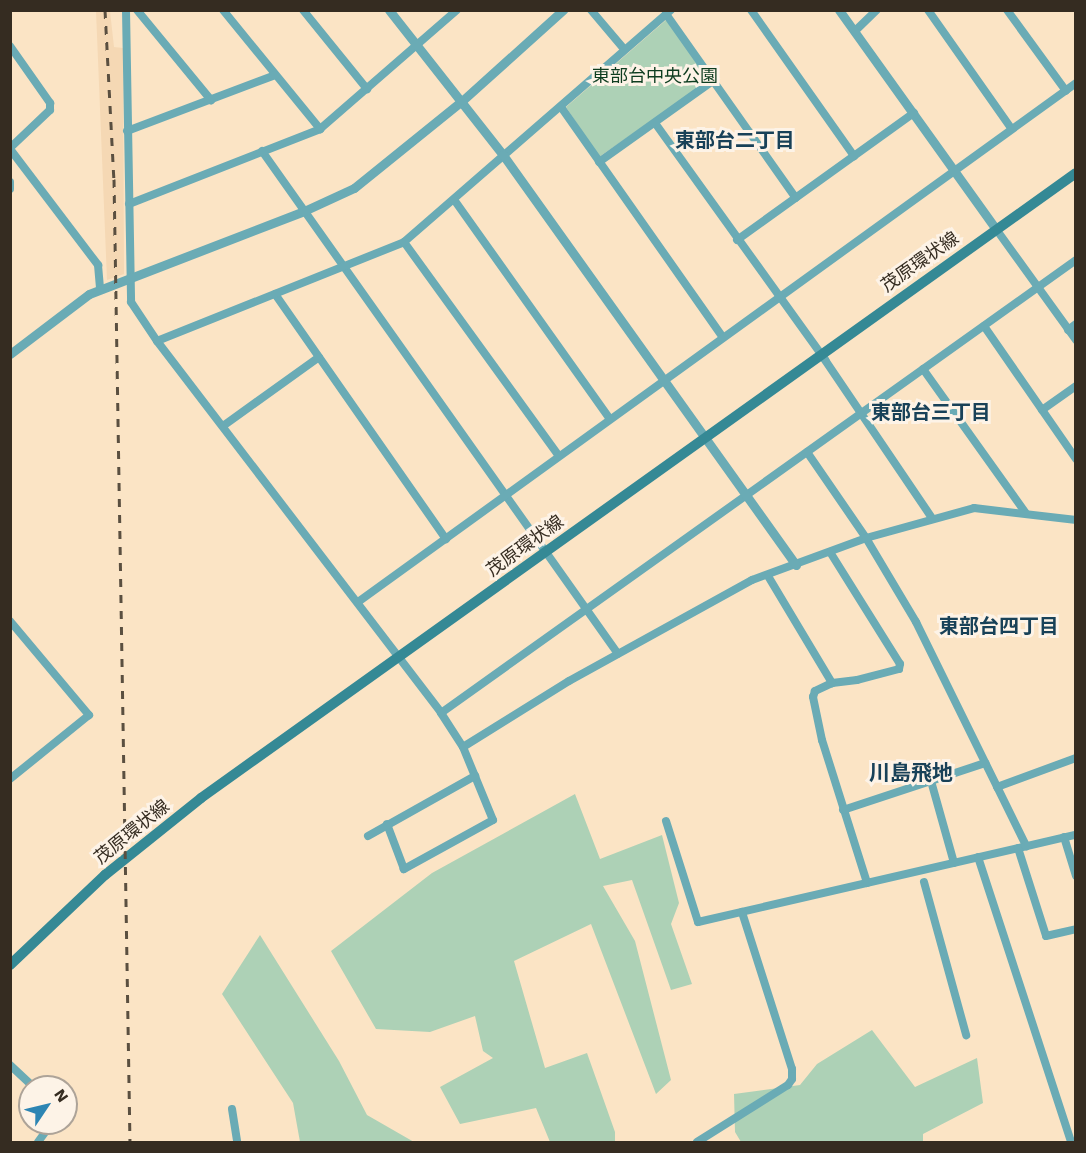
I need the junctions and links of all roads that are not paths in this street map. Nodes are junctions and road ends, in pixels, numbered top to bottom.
1 (126, 10) edge
2 (137, 10) edge
3 (223, 10) edge
4 (303, 10) edge
5 (389, 10) edge
6 (457, 10) edge
7 (563, 10) edge
8 (591, 10) edge
9 (751, 10) edge
10 (839, 10) edge
11 (878, 10) edge
12 (928, 10) edge
13 (1007, 10) edge
14 (669, 12) edge
15 (855, 31) junction
16 (417, 44) junction
17 (10, 46) edge
18 (624, 49) junction
19 (275, 75) junction
20 (714, 81) junction
21 (1076, 83) edge
22 (367, 89) junction
23 (1066, 91) junction
24 (211, 100) junction
25 (462, 100) junction
26 (561, 107) junction
27 (914, 113) junction
28 (655, 123) junction
29 (1011, 128) junction
30 (320, 129) junction
31 (127, 131) junction
32 (10, 148) edge
33 (262, 151) junction
34 (503, 155) junction
35 (854, 156) junction
36 (599, 162) junction
37 (954, 170) junction
38 (1076, 172) edge
39 (10, 182) edge
40 (10, 189) edge
41 (796, 198) junction
42 (455, 201) junction
43 (129, 204) junction
44 (304, 211) junction
45 (996, 229) junction
46 (737, 240) junction
47 (404, 242) junction
48 (1076, 260) edge
49 (345, 268) junction
50 (129, 278) junction
51 (1037, 287) junction
52 (100, 289) junction
53 (274, 294) junction
54 (777, 297) junction
55 (1076, 324) edge
56 (984, 326) junction
57 (1068, 330) junction
58 (722, 336) junction
59 (1076, 340) edge
60 (157, 341) junction
61 (10, 354) edge
62 (818, 355) junction
63 (319, 357) junction
64 (923, 369) junction
65 (663, 379) junction
66 (1076, 386) edge
67 (1042, 410) junction
68 (860, 414) junction
69 (609, 418) junction
70 (223, 426) junction
71 (704, 437) junction
72 (807, 452) junction
73 (559, 456) junction
74 (1076, 459) edge
75 (506, 495) junction
76 (745, 496) junction
77 (1025, 512) junction
78 (932, 518) junction
79 (1076, 520) edge
80 (866, 538) junction
81 (446, 539) junction
82 (545, 552) junction
83 (830, 552) junction
84 (796, 565) junction
85 (768, 576) junction
86 (358, 602) junction
87 (586, 609) junction
88 (10, 621) edge
89 (618, 654) junction
90 (399, 657) junction
91 (832, 683) junction
92 (441, 713) junction
93 (463, 747) junction
94 (1076, 758) edge
95 (985, 763) junction
96 (475, 776) junction
97 (10, 779) edge
98 (931, 781) junction
99 (997, 787) junction
100 (843, 810) junction
101 (666, 821) dead end
102 (387, 824) junction
103 (1076, 835) edge
104 (368, 836) dead end
105 (1064, 837) junction
106 (1022, 847) junction
107 (978, 857) junction
108 (954, 863) junction
109 (1076, 876) edge
110 (924, 882) dead end
111 (867, 883) junction
112 (742, 912) junction
113 (1076, 929) edge
114 (10, 965) edge
115 (966, 1035) dead end
116 (232, 1109) dead end
117 (237, 1143) edge
118 (697, 1143) edge
119 (1071, 1143) edge

1 - 31 street
2 - 24 street
3 - 19 street
4 - 22 street
5 - 16 street
6 - 16 street
7 - 25 street
8 - 18 street
9 - 35 street
10 - 15 street
11 - 15 street
12 - 29 street
13 - 23 street
14 - 18 street
14 - 20 street
15 - 27 street
16 - 22 street
16 - 25 street
17 - 32 street
18 - 26 street
19 - 24 street
19 - 30 street
20 - 28 street
20 - 41 street
21 - 23 street
22 - 30 street
23 - 29 street
24 - 31 street
25 - 34 street
25 - 44 street
26 - 34 street
26 - 36 street
27 - 35 street
27 - 37 street
28 - 36 street
28 - 46 street
29 - 37 street
30 - 33 street
31 - 43 street
32 - 52 street
33 - 43 street
33 - 44 street
34 - 42 street
34 - 65 street
35 - 41 street
36 - 58 street
37 - 45 street
37 - 54 street
38 - 45 main road, 茂原環状線
39 - 40 street
41 - 46 street
42 - 47 street
42 - 69 street
43 - 50 street
44 - 49 street
44 - 50 street
45 - 51 street
45 - 62 main road, 茂原環状線
46 - 54 street
47 - 49 street
47 - 73 street
48 - 51 street
49 - 53 street
49 - 75 street
50 - 52 street
50 - 60 street
51 - 56 street
51 - 57 street
52 - 61 street
53 - 60 street
53 - 63 street
54 - 58 street
54 - 62 street
55 - 57 street
56 - 64 street
56 - 67 street
57 - 59 street
58 - 65 street
60 - 70 street
62 - 68 street
62 - 71 main road, 茂原環状線
63 - 70 street
63 - 81 street
64 - 68 street
64 - 77 street
65 - 69 street
65 - 71 street
66 - 67 street
67 - 74 street
68 - 72 street
68 - 78 street
69 - 73 street
70 - 86 street
71 - 76 street
71 - 82 main road, 茂原環状線
72 - 76 street
72 - 80 street
73 - 75 street
75 - 81 street
75 - 82 street
76 - 84 street
76 - 87 street
77 - 78 street
77 - 79 street
78 - 80 street
80 - 83 street
80 - 95 street
81 - 86 street
82 - 87 street
82 - 90 main road, 茂原環状線
83 - 84 street
83 - 91 street
84 - 85 street
85 - 89 street
85 - 91 street
86 - 90 street
87 - 89 street
87 - 92 street
88 - 97 street
89 - 93 street
90 - 92 street
90 - 114 main road, 茂原環状線
91 - 100 street
92 - 93 street
93 - 96 street
94 - 99 street
95 - 98 street
95 - 99 street
96 - 102 street
96 - 102 street
98 - 100 street
98 - 108 street
99 - 106 street
100 - 111 street
101 - 112 street
102 - 104 street
103 - 105 street
105 - 106 street
105 - 109 street
106 - 107 street
106 - 113 street
107 - 108 street
107 - 119 street
108 - 111 street
110 - 115 street
111 - 112 street
112 - 118 street
116 - 117 street

